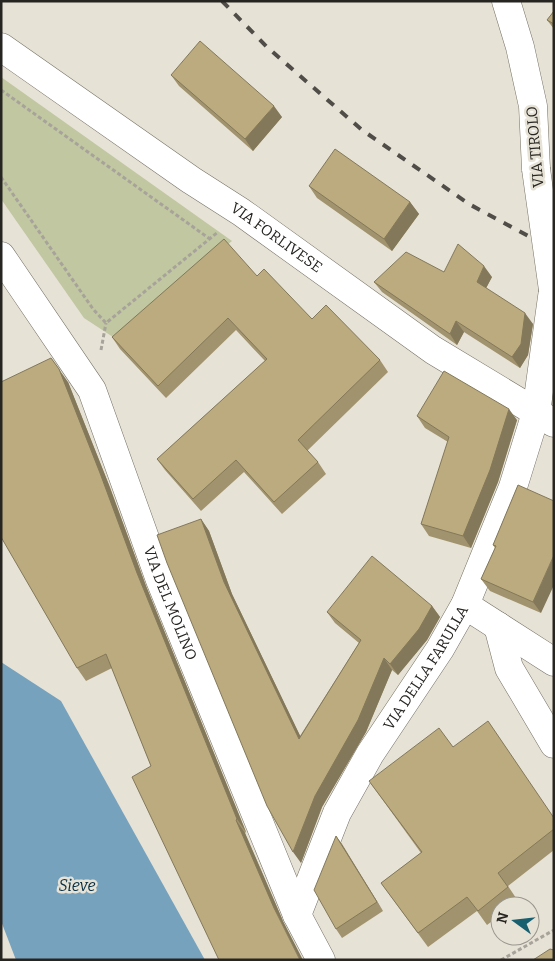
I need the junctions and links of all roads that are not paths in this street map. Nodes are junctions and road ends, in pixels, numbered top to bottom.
1 (506, 1) edge
2 (1, 47) edge
3 (1, 256) edge
4 (553, 290) edge
5 (545, 418) edge
6 (465, 605) junction
7 (498, 626) junction
8 (554, 662) edge
9 (554, 744) edge
10 (297, 915) junction
11 (321, 960) edge

1 - 4 street, VIA TIROLO, bridge
2 - 5 street, VIA FORLIVESE
3 - 10 street, VIA DEL MOLINO
4 - 5 street, VIA TIROLO
5 - 6 street, VIA DELLA FARULLA
6 - 7 street
6 - 10 street, VIA DELLA FARULLA
7 - 8 street
7 - 9 street
10 - 11 street, VIA DEL MOLINO

